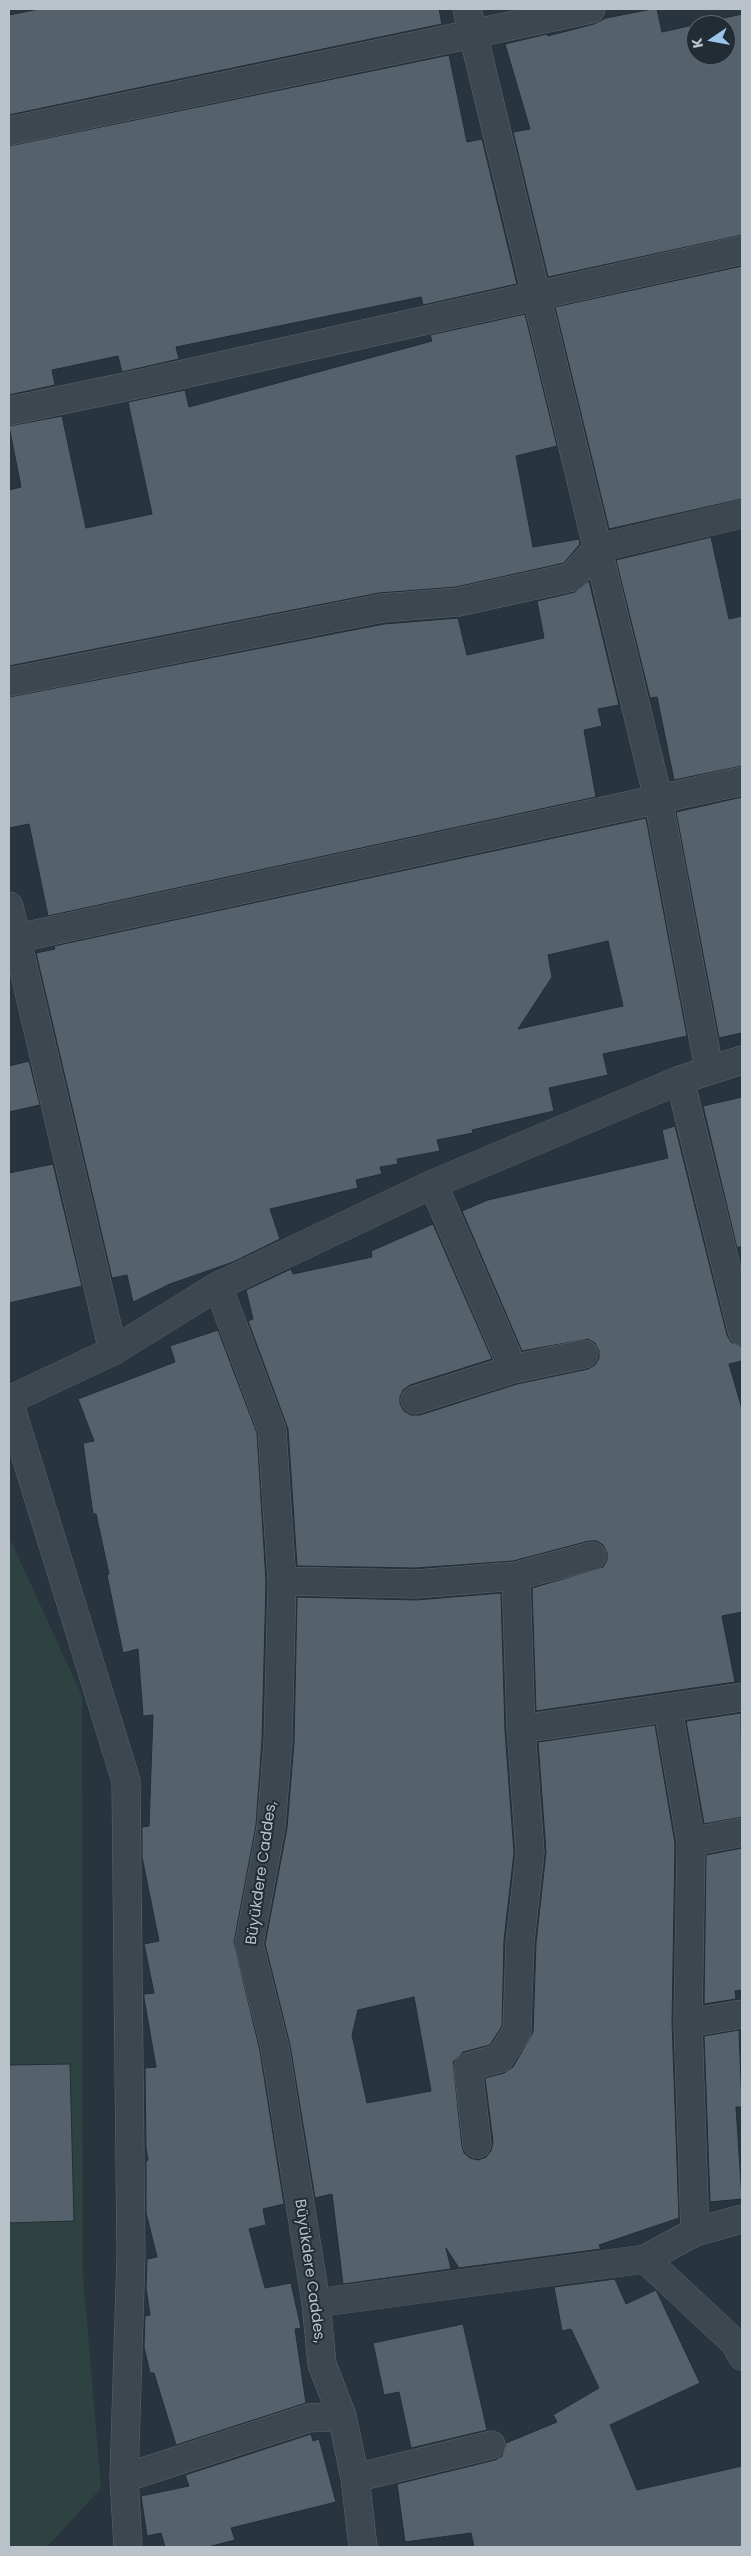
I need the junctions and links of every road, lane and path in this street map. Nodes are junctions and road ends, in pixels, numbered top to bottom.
1 (591, 9) edge
2 (470, 22) edge
3 (9, 131) edge
4 (742, 250) edge
5 (536, 297) junction
6 (9, 411) edge
7 (742, 514) edge
8 (598, 548) junction
9 (9, 682) edge
10 (742, 781) edge
11 (658, 798) junction
12 (9, 906) edge
13 (13, 939) edge
14 (742, 1060) edge
15 (709, 1069) junction
16 (680, 1080) junction
17 (433, 1184) junction
18 (734, 1258) edge
19 (218, 1286) junction
20 (742, 1331) edge
21 (113, 1351) junction
22 (584, 1354) dead end
23 (514, 1369) junction
24 (415, 1400) dead end
25 (9, 1401) edge
26 (592, 1556) dead end
27 (516, 1576) junction
28 (282, 1581) junction
29 (742, 1697) edge
30 (668, 1709) junction
31 (521, 1730) junction
32 (742, 1832) edge
33 (691, 1842) junction
34 (742, 2014) edge
35 (688, 2023) junction
36 (476, 2144) dead end
37 (742, 2219) edge
38 (695, 2232) junction
39 (644, 2259) junction
40 (316, 2303) junction
41 (742, 2356) edge
42 (342, 2416) junction
43 (491, 2445) dead end
44 (124, 2478) junction
45 (355, 2478) junction
46 (128, 2547) edge
47 (363, 2547) edge

1 - 2 street
2 - 3 street
2 - 5 street
4 - 5 street
5 - 6 street
5 - 8 street
7 - 8 street
8 - 9 street
8 - 11 street
10 - 11 street
11 - 13 street
11 - 15 street
12 - 13 street
13 - 21 street
14 - 15 street
15 - 16 street
16 - 17 street
16 - 18 street
17 - 19 street
17 - 23 street
18 - 20 street
19 - 21 street
19 - 28 street, Büyükdere Caddes,
21 - 25 street
22 - 23 street
23 - 24 street
25 - 44 street
26 - 27 street
27 - 28 street
27 - 31 street
28 - 40 street, Büyükdere Caddes,
29 - 30 street
30 - 31 street
30 - 33 street
31 - 36 street
32 - 33 street
33 - 35 street
34 - 35 street
35 - 38 street
37 - 38 street
38 - 39 street
39 - 40 street
39 - 41 street
40 - 42 street, Büyükdere Caddes,
42 - 44 street
42 - 45 street, Büyükdere Caddes,
43 - 45 street
44 - 46 street
45 - 47 street, Büyükdere Caddes,

